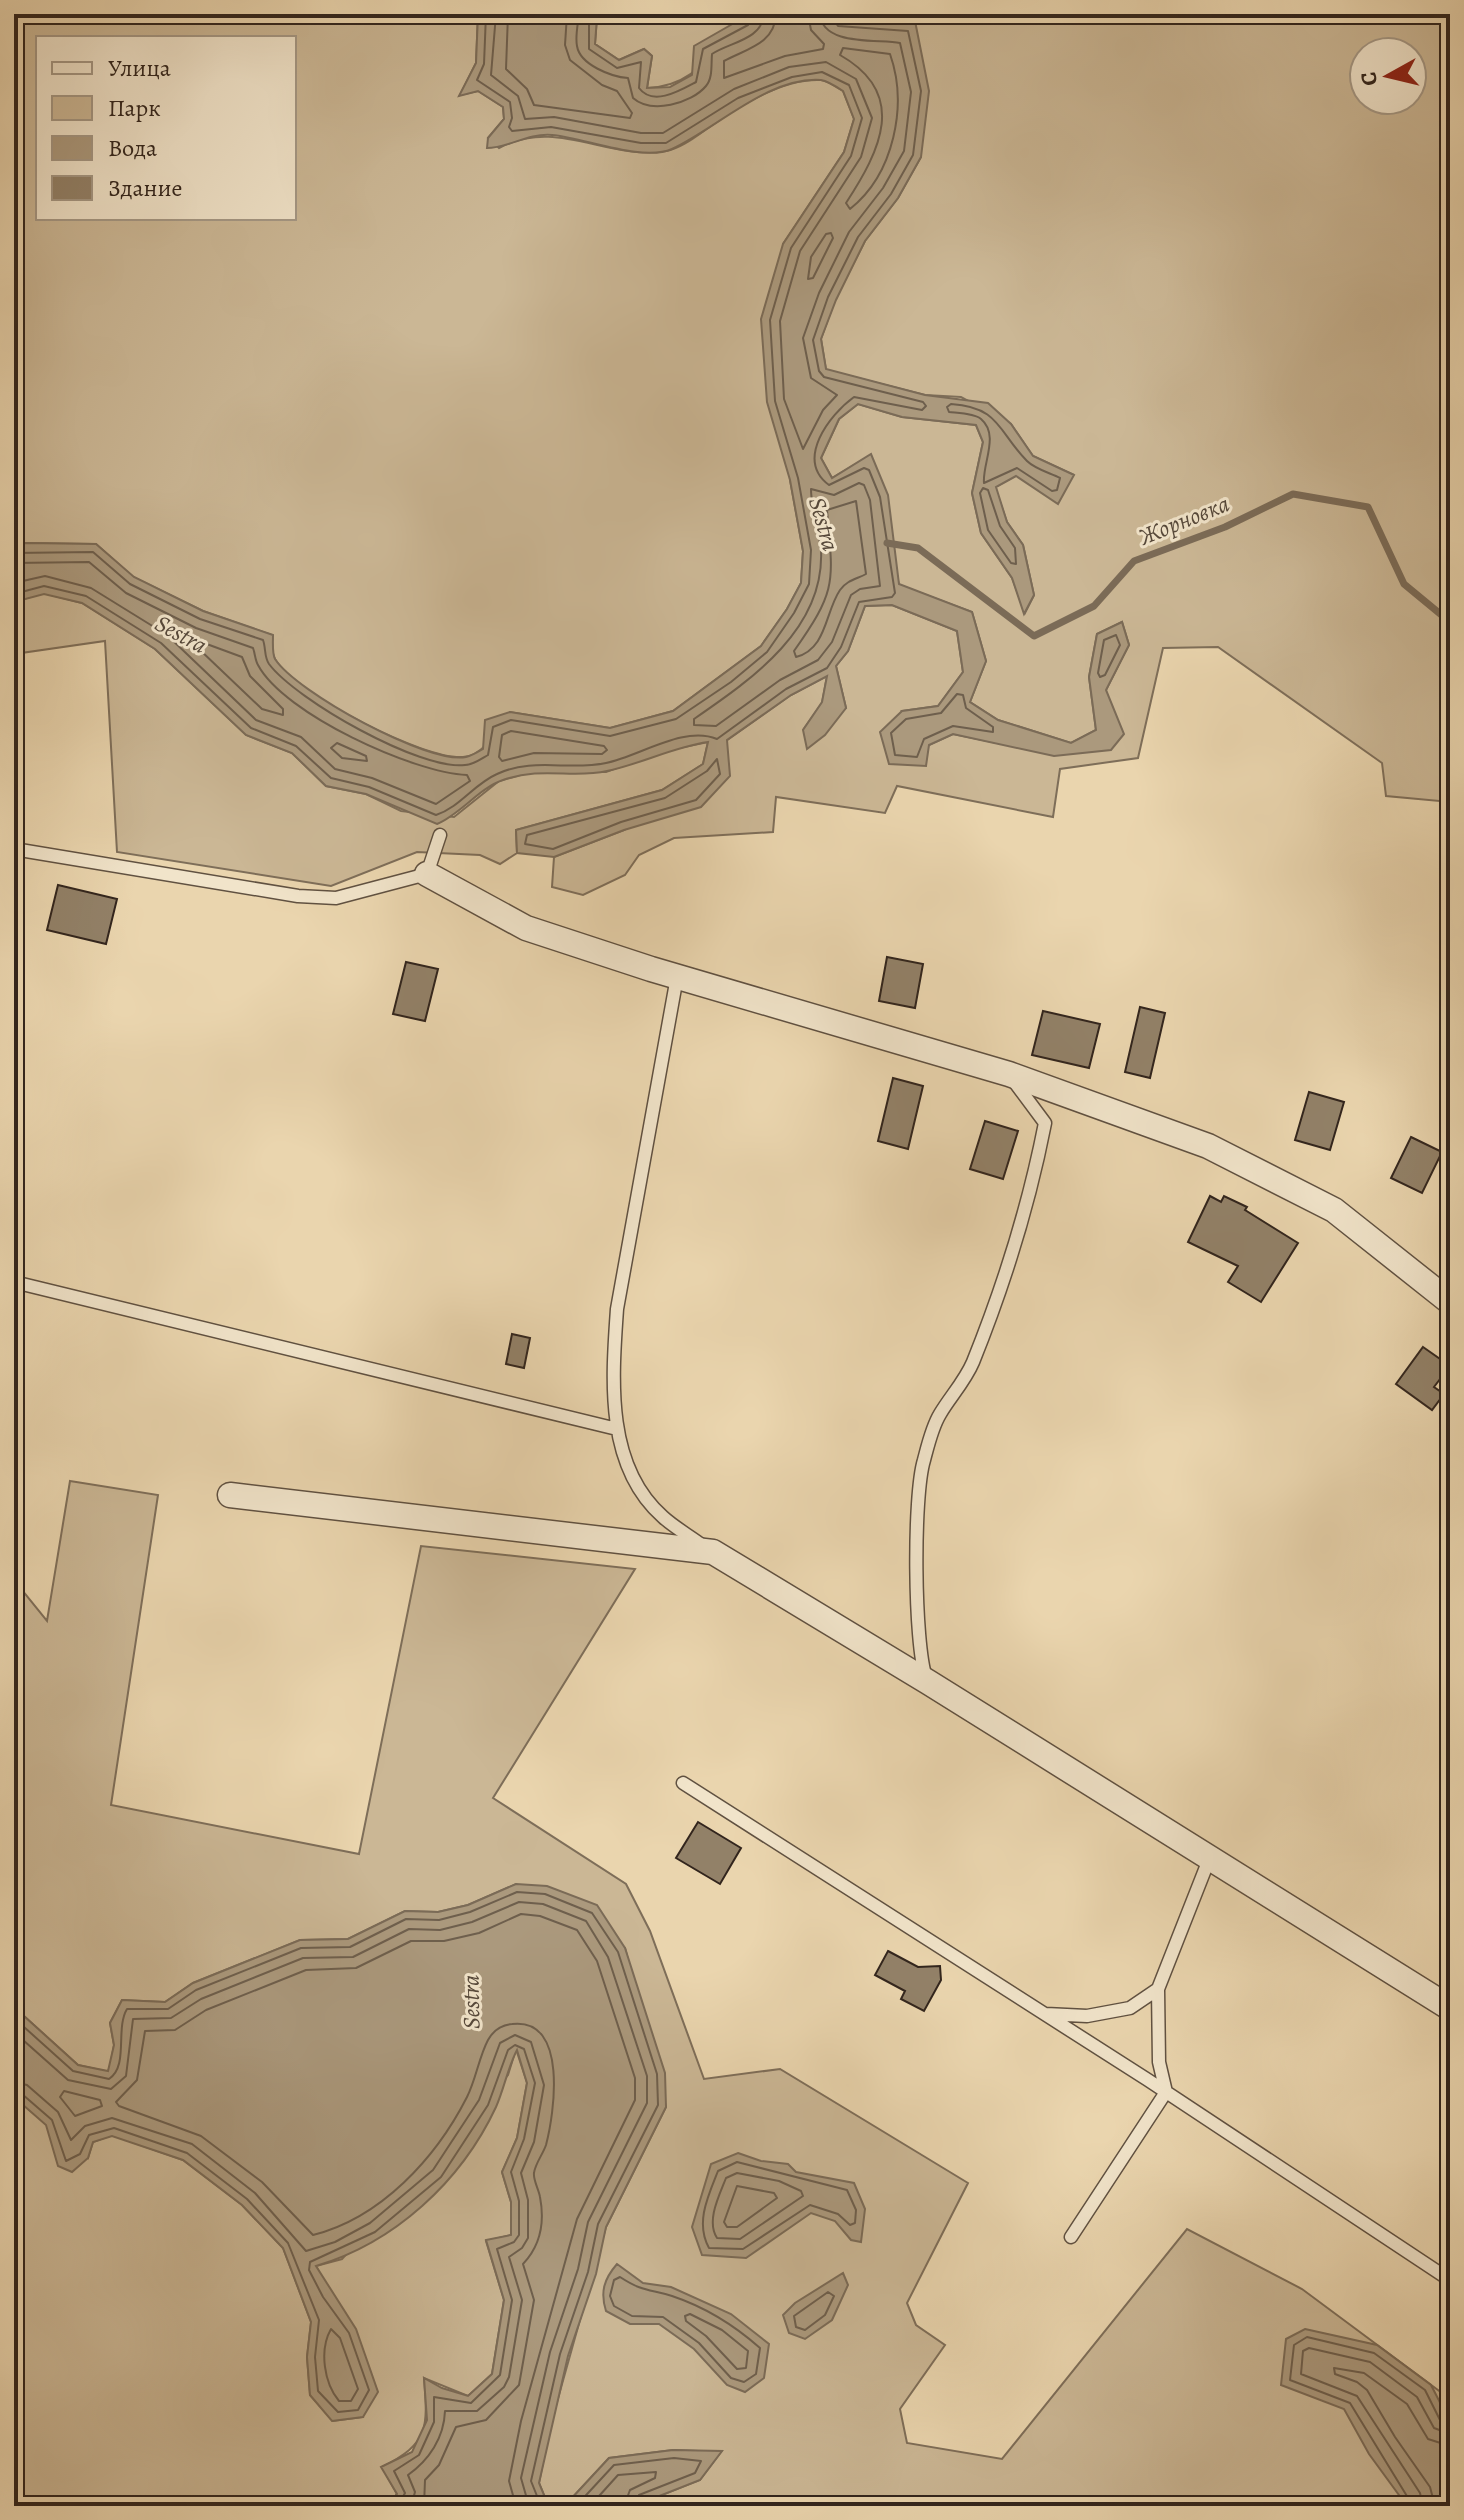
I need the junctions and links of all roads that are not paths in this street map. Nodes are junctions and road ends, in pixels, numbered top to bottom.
1 (440, 835) dead end
2 (14, 849) edge
3 (427, 874) junction
4 (677, 977) junction
5 (1009, 1074) junction
6 (14, 1282) edge
7 (1450, 1302) edge
8 (617, 1429) junction
9 (230, 1495) dead end
10 (713, 1552) junction
11 (928, 1682) junction
12 (683, 1783) dead end
13 (1210, 1857) junction
14 (1158, 1989) junction
15 (1450, 2008) edge
16 (1044, 2014) junction
17 (1166, 2092) junction
18 (1071, 2237) dead end
19 (1450, 2280) edge

1 - 3 lane
2 - 3 lane
3 - 4 street
4 - 5 street
4 - 8 lane
5 - 7 street
5 - 11 lane
6 - 8 lane
8 - 10 lane
9 - 10 street
10 - 11 street
11 - 13 street
12 - 16 lane
13 - 14 lane
13 - 15 street
14 - 16 lane
14 - 17 lane
16 - 17 lane
17 - 18 lane
17 - 19 lane

